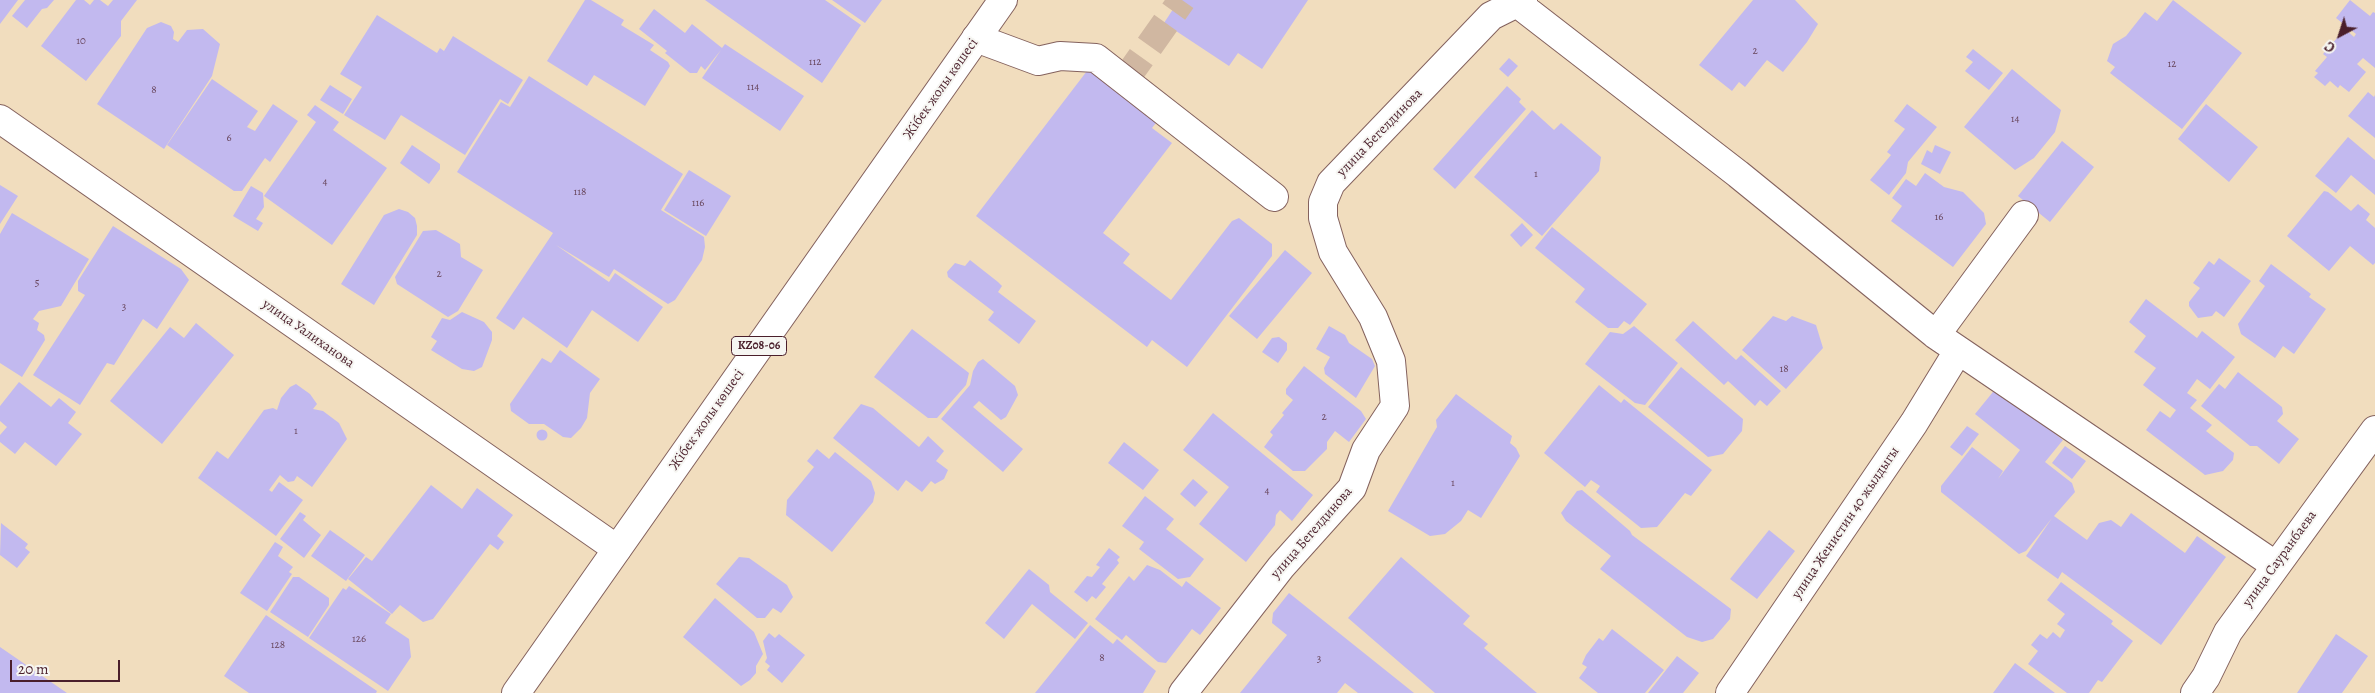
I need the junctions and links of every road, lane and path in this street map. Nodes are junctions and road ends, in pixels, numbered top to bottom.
1 (1003, 0) edge
2 (1518, 1) edge
3 (976, 38) junction
4 (0, 119) edge
5 (1274, 197) dead end
6 (2024, 215) dead end
7 (1936, 335) junction
8 (1958, 351) junction
9 (2375, 430) edge
10 (617, 549) junction
11 (2275, 565) junction
12 (516, 693) edge
13 (1184, 693) edge
14 (1730, 693) edge
15 (2195, 693) edge

1 - 3 main road, Жібек жолы көшесі / KZ08-06
2 - 7 main road
2 - 13 main road, улица Бегелдинова
3 - 5 main road
3 - 10 main road, Жібек жолы көшесі / KZ08-06
4 - 10 main road, улица Уалиханова
6 - 7 main road
7 - 8 main road
8 - 11 main road
8 - 14 main road, улица Женистин 40 жылдыгы
9 - 11 main road, улица Сауранбаева
10 - 12 main road, Жібек жолы көшесі / KZ08-06
11 - 15 main road, улица Сауранбаева

